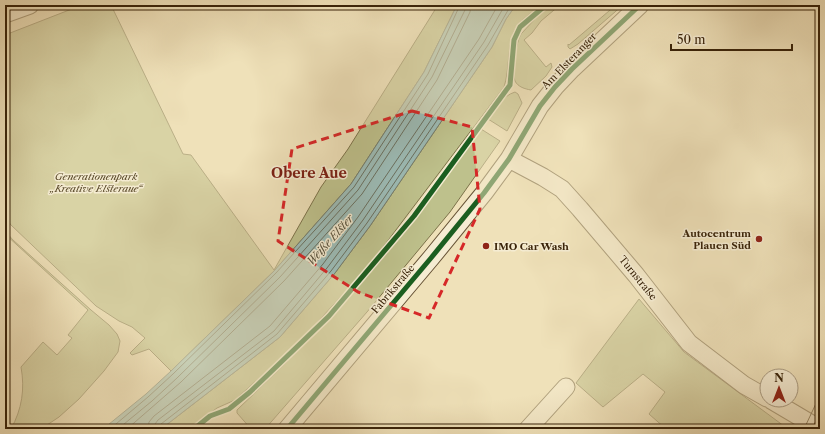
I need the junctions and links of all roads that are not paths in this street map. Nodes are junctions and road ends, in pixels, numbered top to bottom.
1 (30, 5) edge
2 (640, 5) edge
3 (5, 14) edge
4 (509, 159) junction
5 (566, 387) dead end
6 (759, 393) edge
7 (785, 408) edge
8 (287, 429) edge
9 (528, 429) edge
10 (820, 429) edge

1 - 3 street
2 - 4 street, Am Elsteranger
4 - 6 street, Turnstraße
4 - 8 street, Fabrikstraße
5 - 9 street
7 - 10 street

